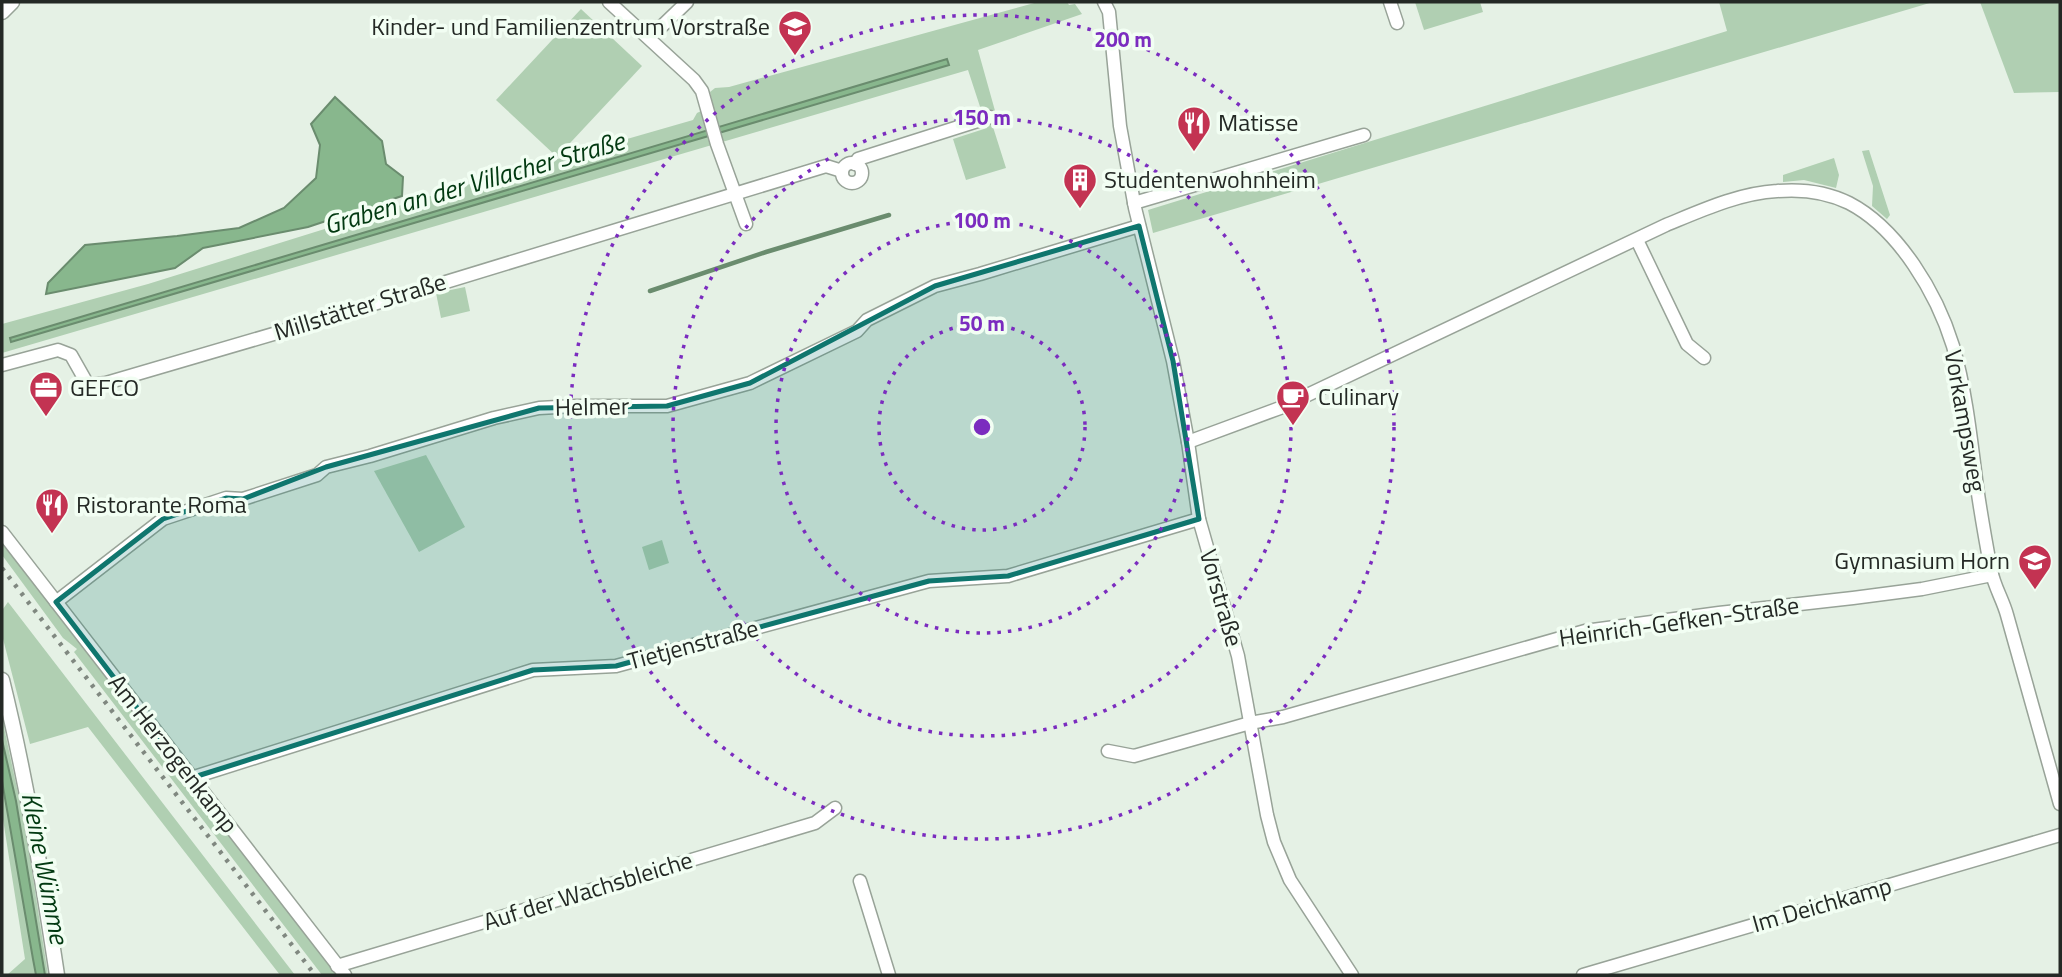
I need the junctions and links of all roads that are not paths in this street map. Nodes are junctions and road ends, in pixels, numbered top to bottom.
1 (12, 2) edge
2 (608, 2) edge
3 (687, 2) edge
4 (1104, 2) edge
5 (1390, 2) edge
6 (2, 12) edge
7 (1397, 23) dead end
8 (647, 36) junction
9 (990, 117) dead end
10 (1364, 135) dead end
11 (734, 194) junction
12 (1134, 203) junction
13 (746, 224) dead end
14 (1139, 226) junction
15 (1637, 240) junction
16 (1704, 358) dead end
17 (2, 365) edge
18 (1188, 442) junction
19 (1199, 519) junction
20 (2, 532) edge
21 (1992, 575) junction
22 (56, 602) junction
23 (2, 680) edge
24 (1250, 723) junction
25 (1108, 751) dead end
26 (191, 778) junction
27 (2060, 804) edge
28 (835, 808) dead end
29 (2060, 835) edge
30 (860, 881) dead end
31 (341, 970) edge
32 (57, 975) edge
33 (890, 975) edge
34 (1352, 975) edge
35 (1583, 975) edge

1 - 6 street
2 - 8 street
3 - 8 street
4 - 12 street, Vorstraße
5 - 7 street
8 - 11 street
9 - 11 street
10 - 12 street
11 - 13 street
11 - 17 street, Millstätter Straße
12 - 14 street, Vorstraße
14 - 18 street, Vorstraße
14 - 22 street, Helmer
15 - 16 street
15 - 18 street, Vorkampsweg
15 - 21 street, Vorkampsweg
18 - 19 street, Vorstraße
19 - 24 street, Vorstraße
19 - 26 street, Tietjenstraße
20 - 22 street, Am Herzogenkamp
21 - 24 street, Heinrich-Gefken-Straße
21 - 27 street, Vorkampsweg
22 - 26 street, Am Herzogenkamp
23 - 32 street
24 - 25 street, Heinrich-Gefken-Straße
24 - 34 street, Vorstraße
26 - 31 street, Am Herzogenkamp
28 - 31 street, Auf der Wachsbleiche
29 - 35 street, Im Deichkamp
30 - 33 street

